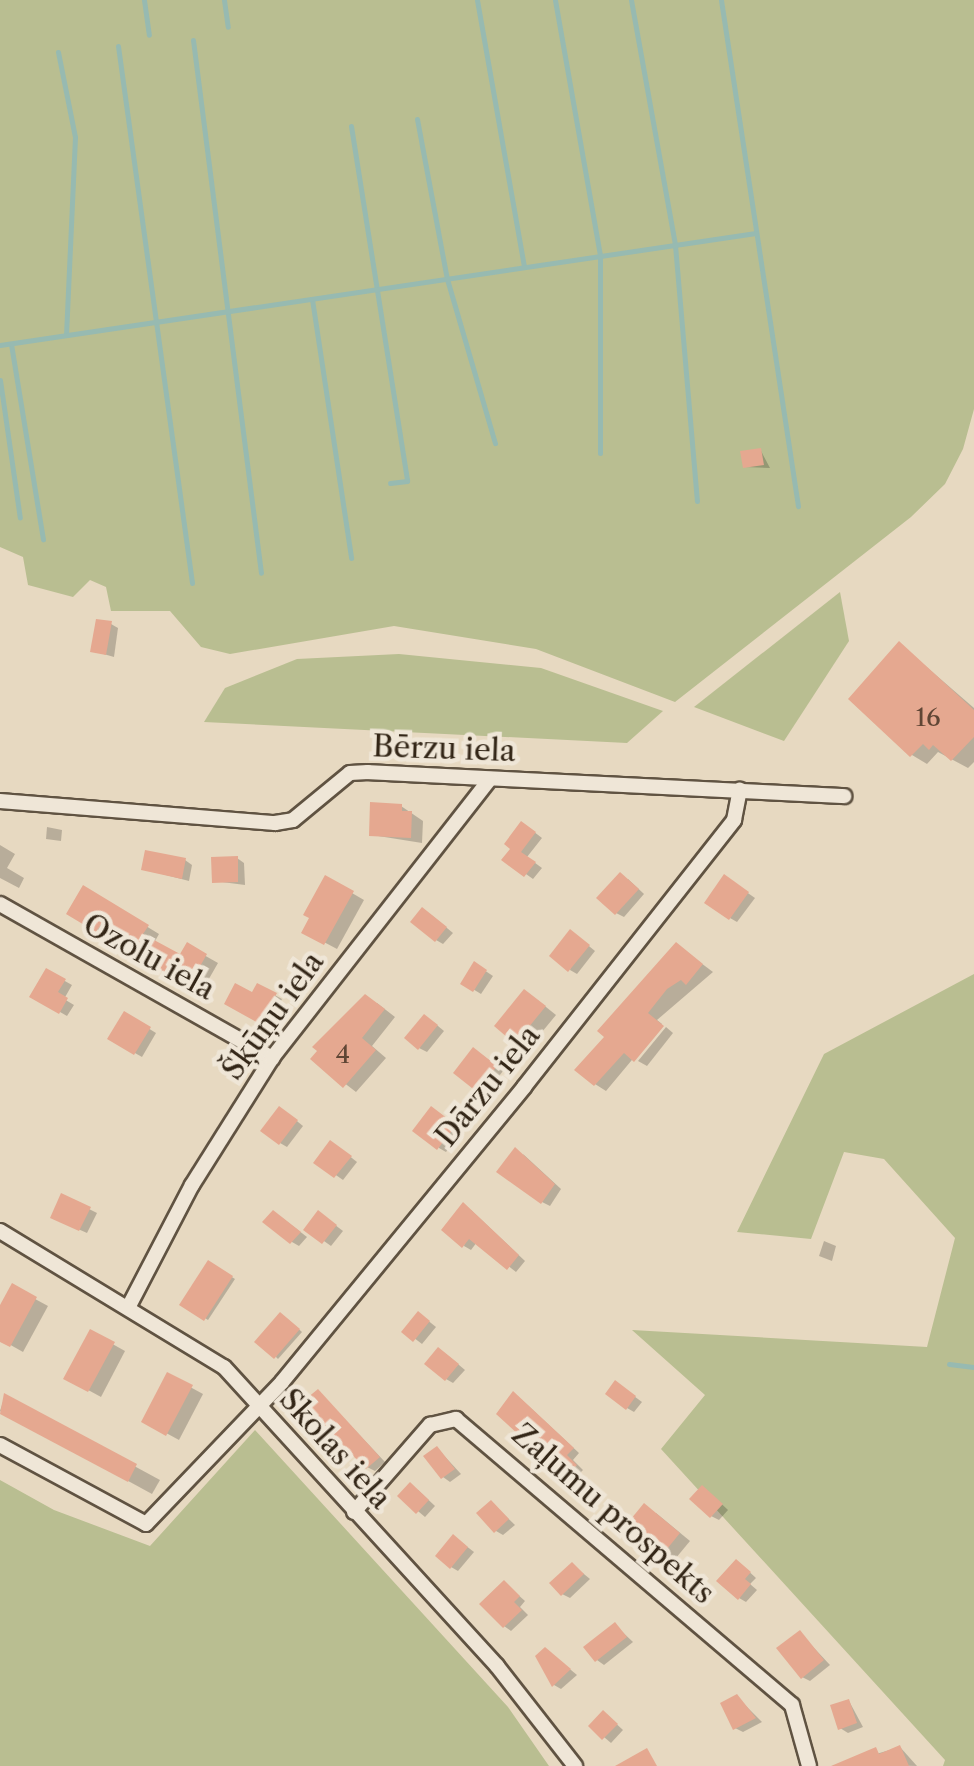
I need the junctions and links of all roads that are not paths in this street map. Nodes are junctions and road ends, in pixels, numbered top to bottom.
1 (490, 778) junction
2 (740, 790) junction
3 (844, 796) dead end
4 (0, 801) edge
5 (0, 904) edge
6 (272, 1058) junction
7 (0, 1231) edge
8 (130, 1304) junction
9 (260, 1406) junction
10 (0, 1445) edge
11 (354, 1512) junction
12 (575, 1766) edge
13 (809, 1766) edge

1 - 2 street, Bērzu iela
1 - 4 street, Bērzu iela
1 - 6 street, Šķūņu iela
2 - 3 street, Bērzu iela
2 - 9 street, Dārzu iela
5 - 6 street, Ozolu iela
6 - 8 street, Šķūņu iela
7 - 8 street, Skolas iela
8 - 9 street, Skolas iela
9 - 10 street, Dārzu iela
9 - 11 street, Skolas iela
11 - 12 street, Skolas iela
11 - 13 street, Zaļumu prospekts

